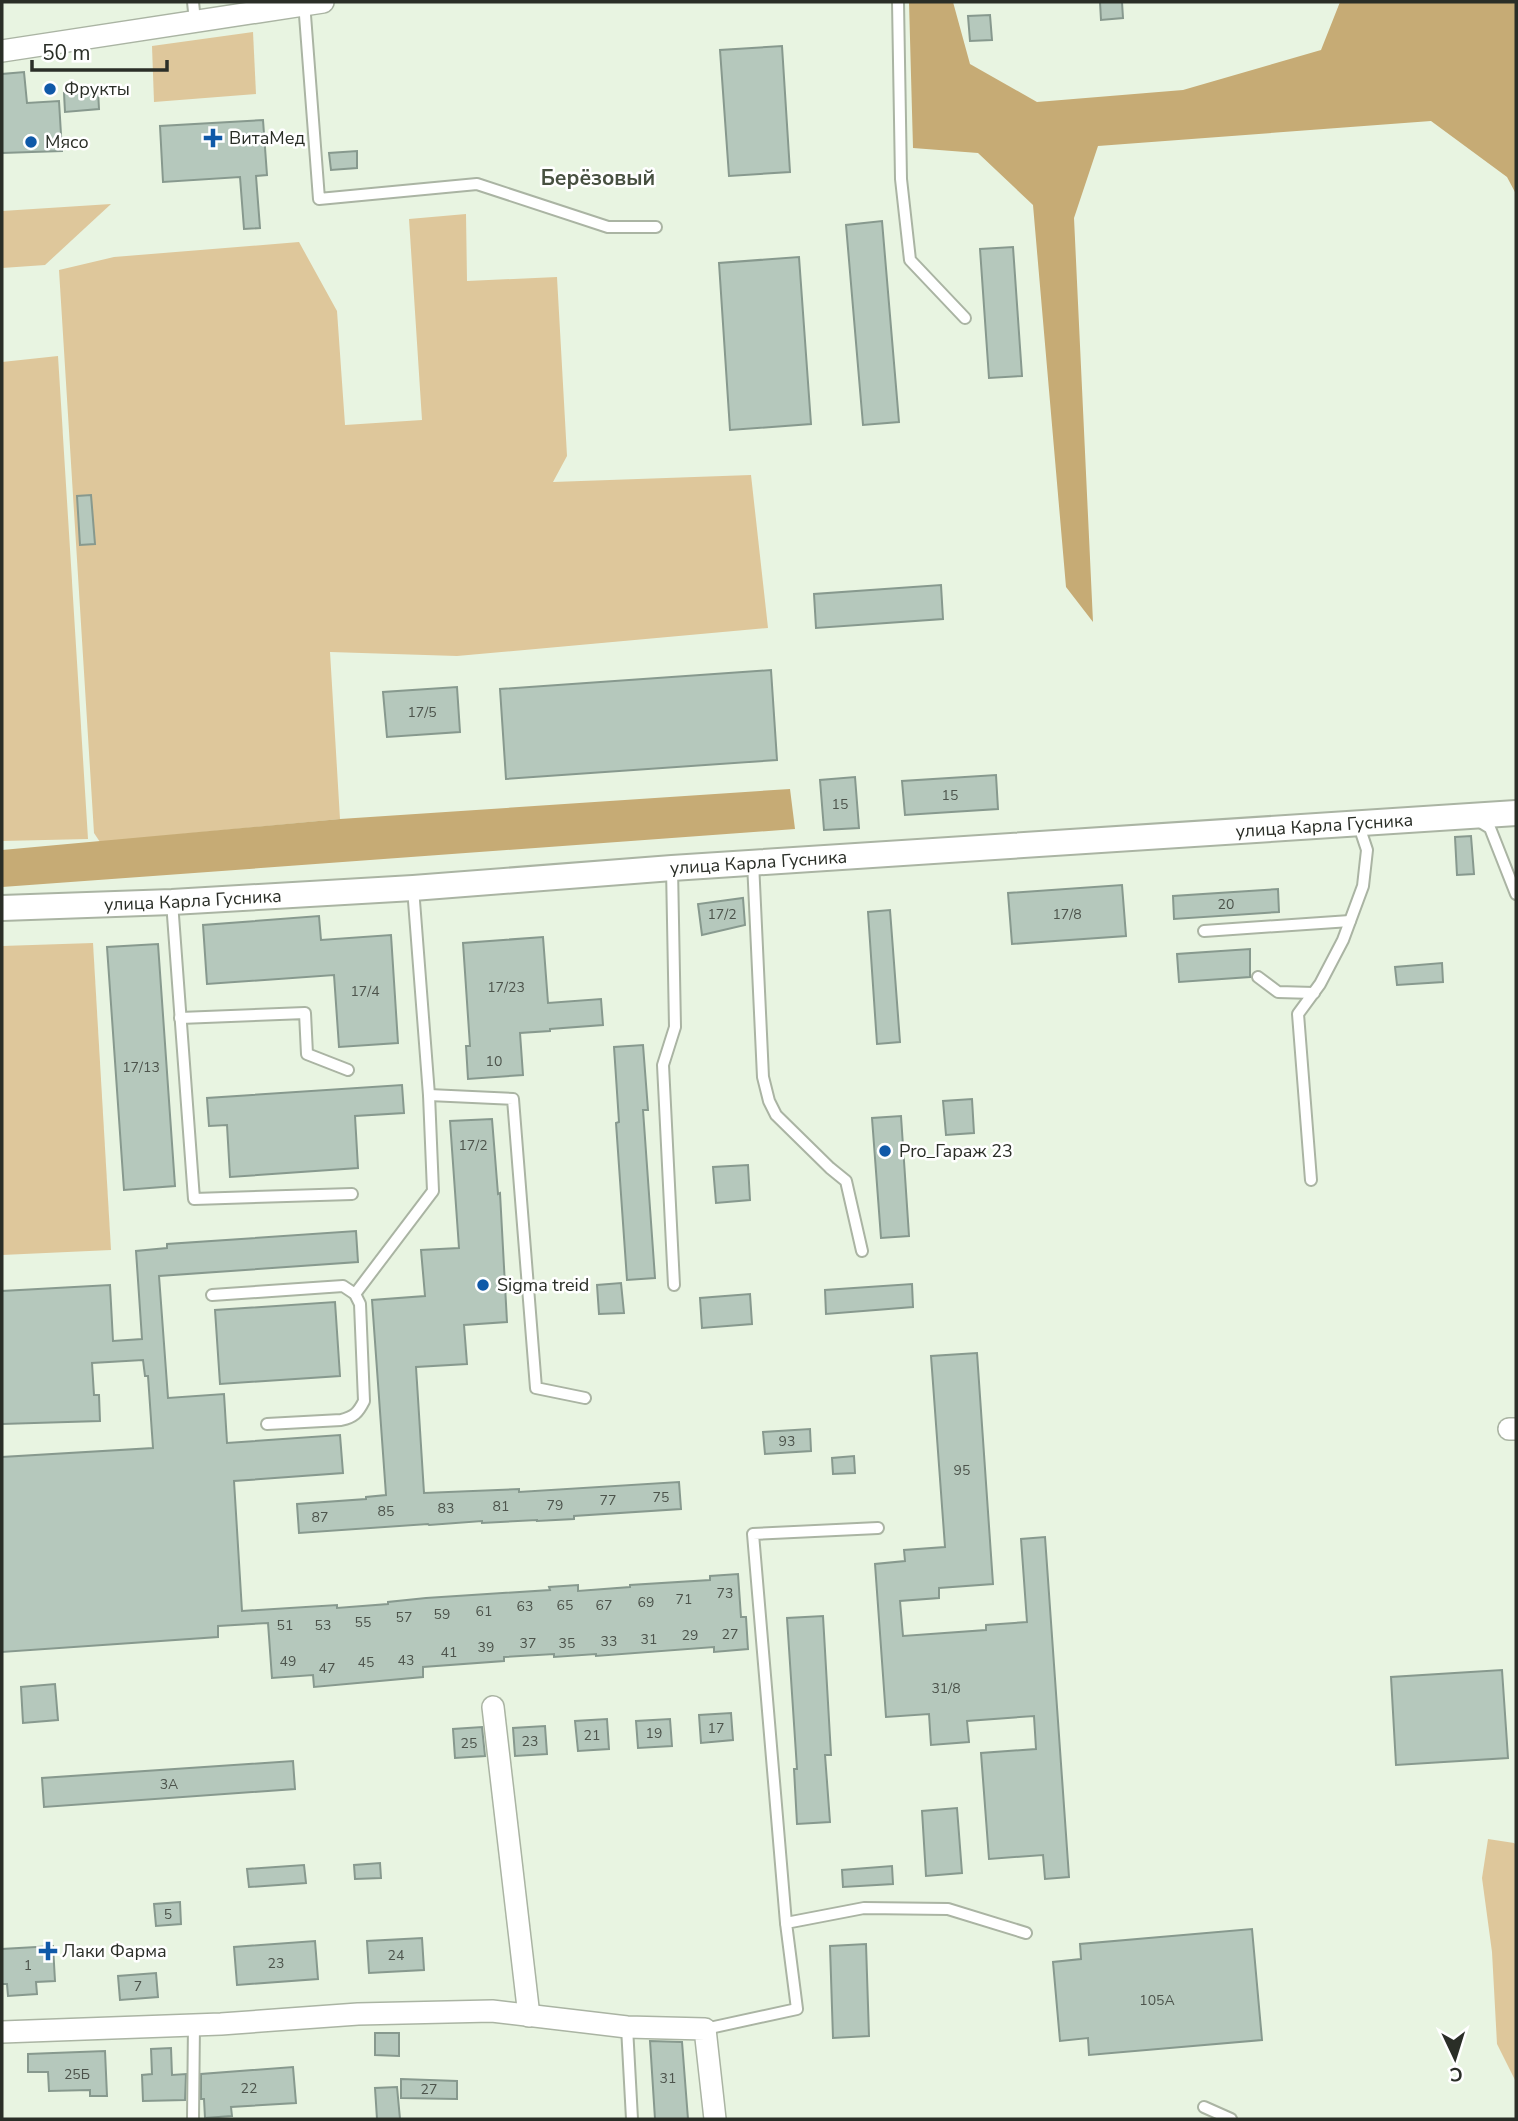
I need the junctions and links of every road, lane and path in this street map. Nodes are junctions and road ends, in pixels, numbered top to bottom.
1 (898, 2) edge
2 (311, 3) edge
3 (194, 12) edge
4 (2, 51) edge
5 (656, 227) dead end
6 (965, 318) dead end
7 (1516, 813) edge
8 (1472, 816) junction
9 (1358, 823) junction
10 (753, 862) junction
11 (672, 867) junction
12 (412, 888) junction
13 (1516, 894) edge
14 (172, 902) junction
15 (2, 908) edge
16 (1350, 921) junction
17 (1204, 931) dead end
18 (1258, 977) dead end
19 (1314, 993) junction
20 (180, 1018) junction
21 (348, 1070) dead end
22 (429, 1095) junction
23 (1311, 1180) dead end
24 (352, 1194) dead end
25 (862, 1251) dead end
26 (674, 1285) dead end
27 (355, 1294) junction
28 (212, 1295) dead end
29 (585, 1398) dead end
30 (267, 1424) dead end
31 (878, 1528) dead end
32 (493, 1707) dead end
33 (786, 1923) junction
34 (1027, 1933) dead end
35 (528, 2016) junction
36 (194, 2024) junction
37 (627, 2027) junction
38 (705, 2029) junction
39 (2, 2032) edge
40 (1204, 2107) dead end
41 (193, 2119) edge
42 (632, 2119) edge
43 (715, 2119) edge
44 (1231, 2119) edge

1 - 6 lane
2 - 3 street
2 - 5 lane
3 - 4 street
7 - 8 street, улица Карла Гусника
8 - 9 street, улица Карла Гусника
8 - 13 lane
9 - 10 street, улица Карла Гусника
9 - 16 lane
10 - 11 street, улица Карла Гусника
10 - 25 lane
11 - 12 street, улица Карла Гусника
11 - 26 lane
12 - 14 street, улица Карла Гусника
12 - 22 lane
14 - 15 street, улица Карла Гусника
14 - 20 lane
16 - 17 lane
16 - 19 lane
18 - 19 lane
19 - 23 lane
20 - 21 lane
20 - 24 lane
22 - 27 lane
22 - 29 lane
27 - 28 lane
27 - 30 lane
31 - 33 lane
32 - 35 street
33 - 34 lane
33 - 38 lane
35 - 36 street
35 - 37 street
36 - 39 street
36 - 41 lane
37 - 38 street
37 - 42 lane
38 - 43 street
40 - 44 lane

